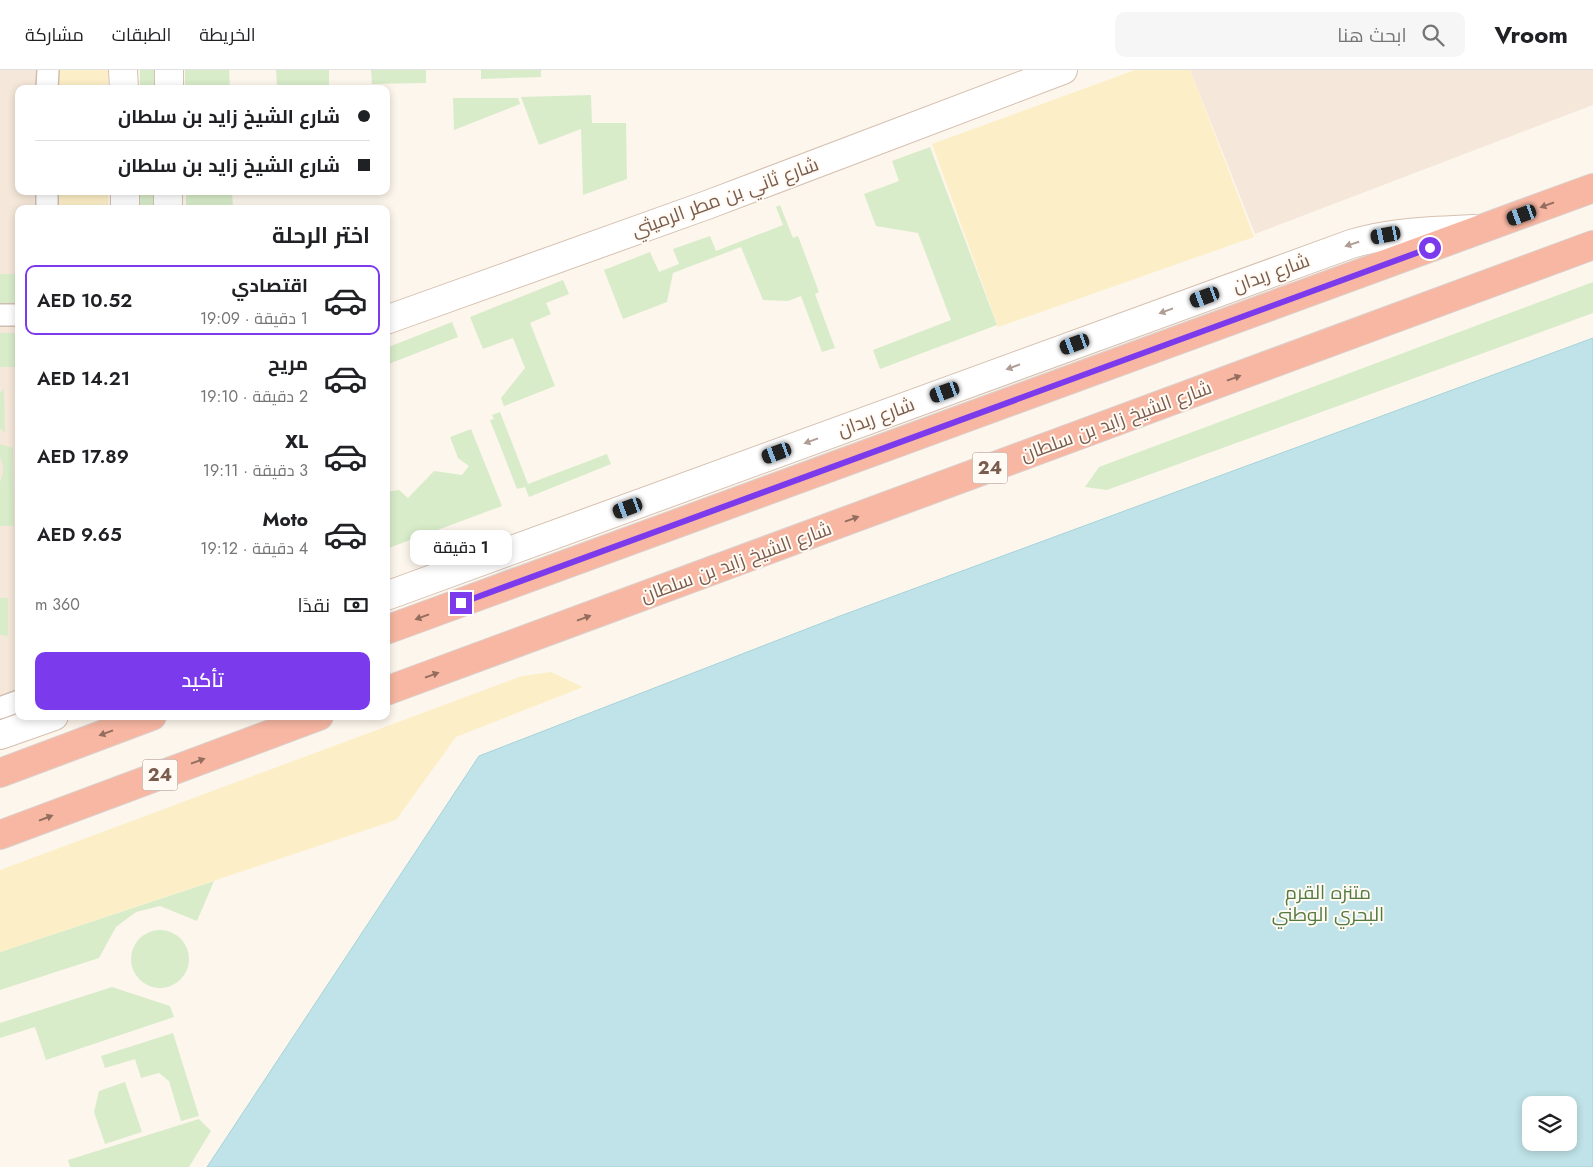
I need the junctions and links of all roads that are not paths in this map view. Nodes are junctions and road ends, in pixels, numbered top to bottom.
1 (48, 70) edge
2 (123, 70) edge
3 (169, 70) edge
4 (1063, 70) edge
5 (1038, 75) edge
6 (47, 85) edge
7 (124, 85) edge
8 (169, 85) edge
9 (1593, 188) edge
10 (1486, 228) junction
11 (1593, 245) edge
12 (0, 315) edge
13 (15, 315) edge
14 (390, 319) edge
15 (390, 595) edge
16 (390, 629) edge
17 (390, 690) edge
18 (15, 702) edge
19 (0, 708) edge
20 (43, 720) edge
21 (141, 720) edge
22 (308, 720) edge
23 (0, 735) edge
24 (0, 773) edge
25 (0, 835) edge

1 - 6 street
2 - 7 main road
3 - 8 main road
4 - 5 main road, شارع ثاني بن مطر الرميثي
5 - 14 main road, شارع ثاني بن مطر الرميثي
9 -> 10 highway
10 -> 15 main road, شارع ربدان
10 -> 16 highway
17 -> 11 highway, شارع الشيخ زايد بن سلطان / 24
12 - 13 street
18 - 19 street
20 - 23 main road
21 -> 24 highway
25 -> 22 highway, 24

